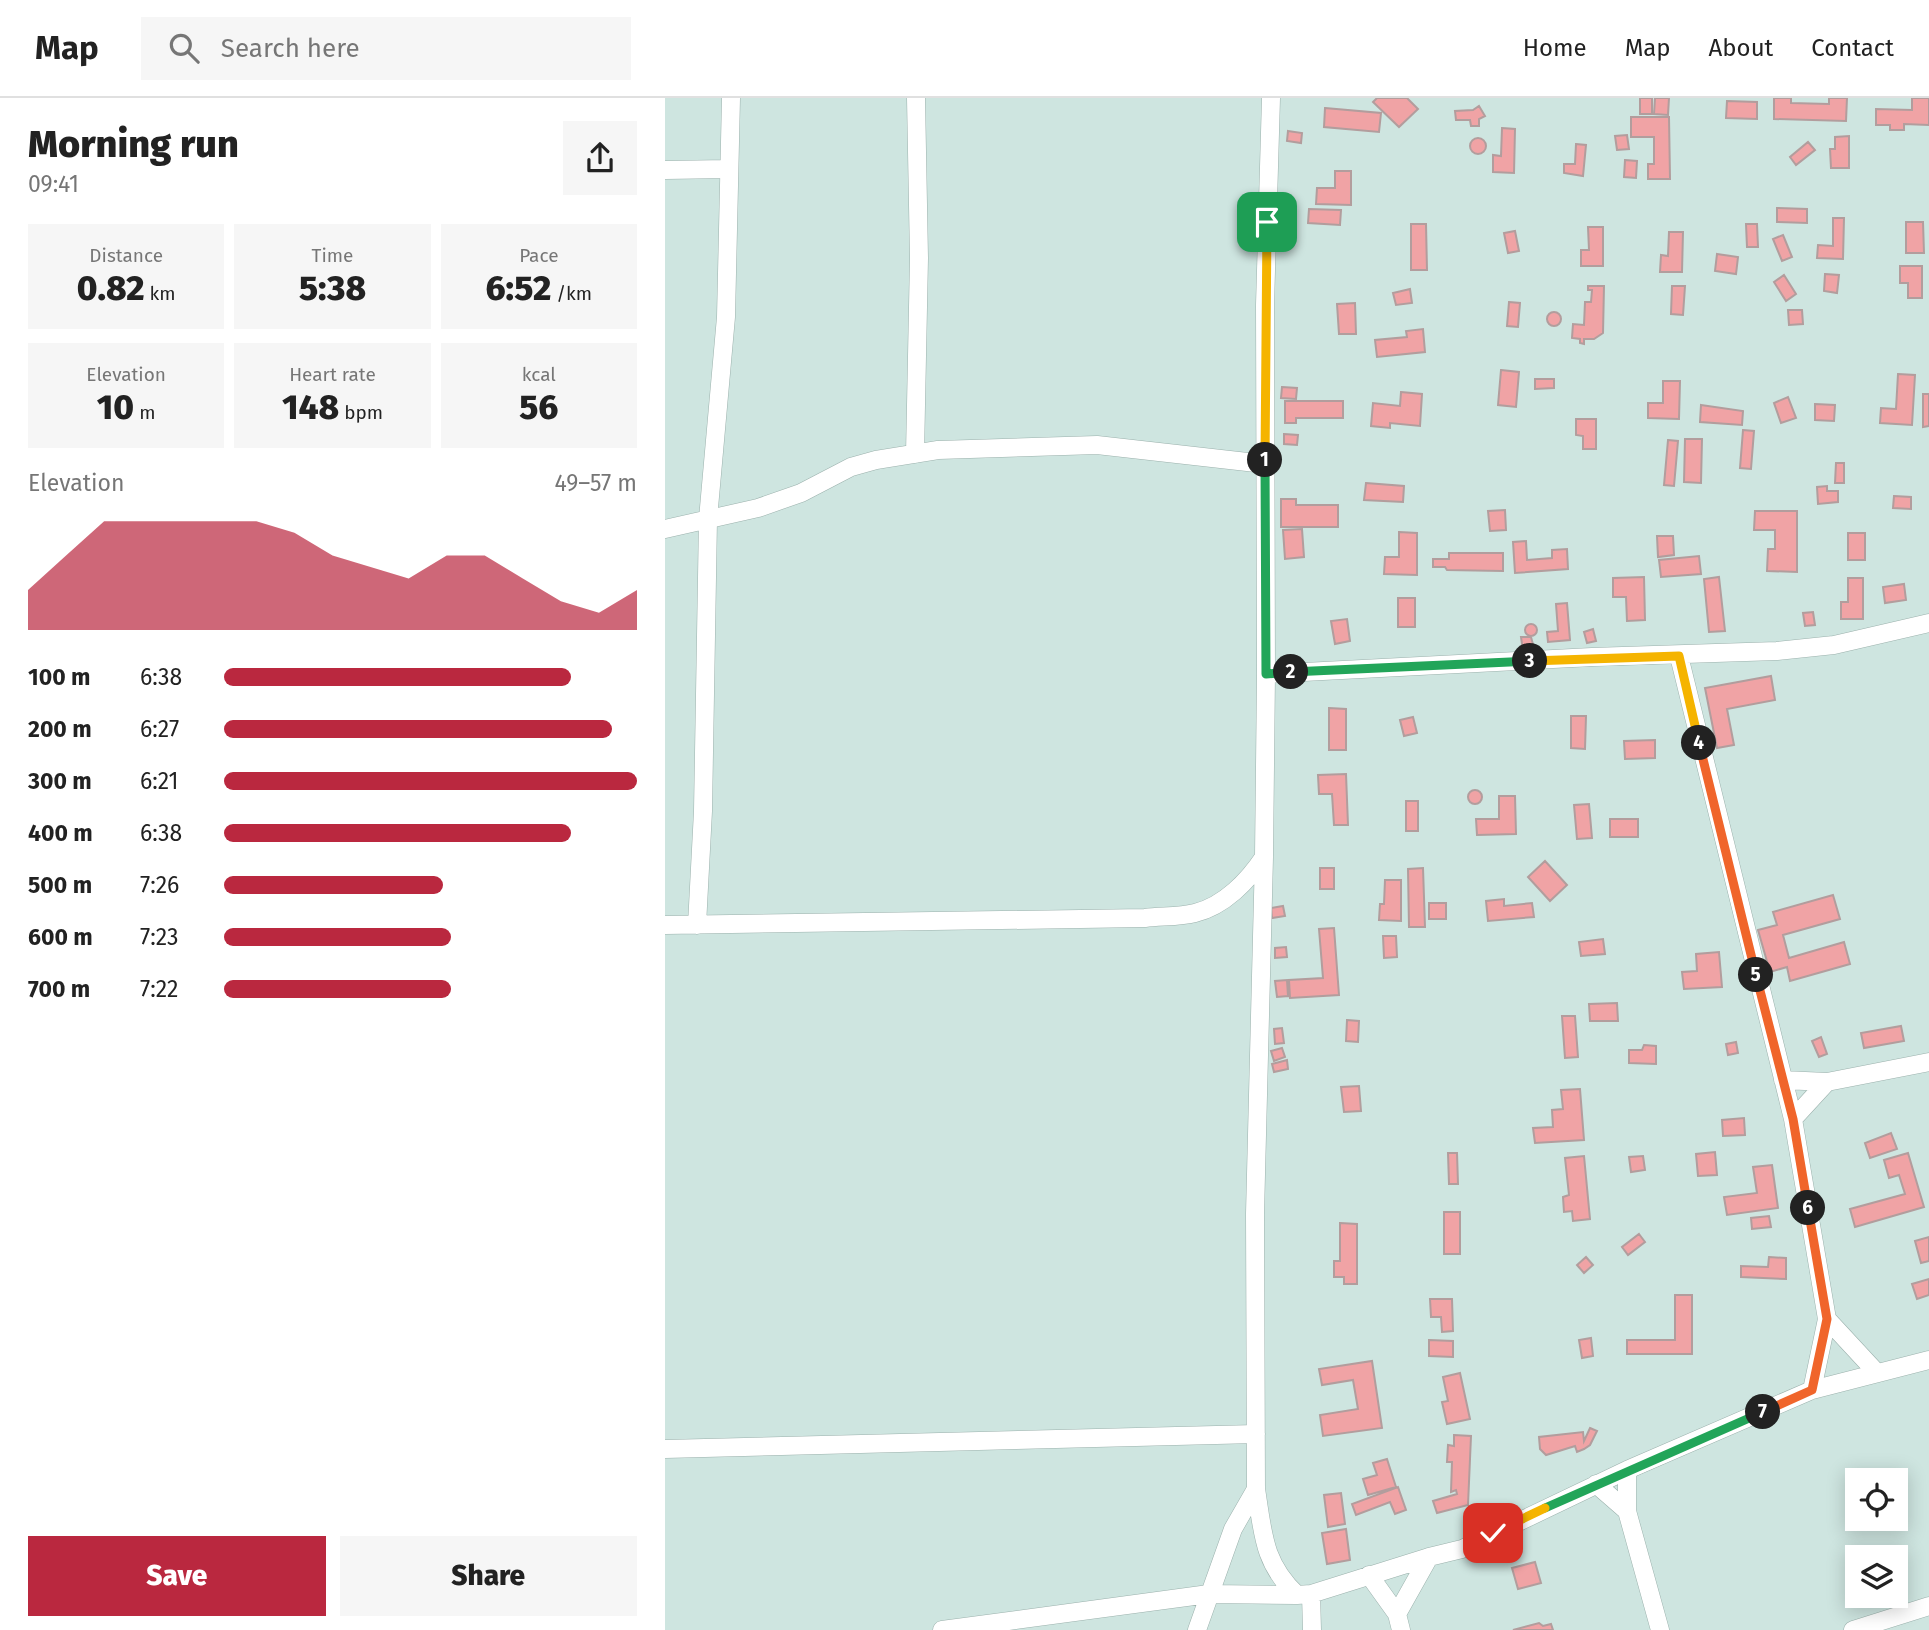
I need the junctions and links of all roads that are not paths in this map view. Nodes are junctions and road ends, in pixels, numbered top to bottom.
1 (731, 98) edge
2 (916, 98) edge
3 (1271, 98) edge
4 (729, 169) junction
5 (665, 170) edge
6 (915, 454) junction
7 (1265, 464) junction
8 (708, 519) junction
9 (665, 529) edge
10 (1929, 623) edge
11 (1679, 656) junction
12 (1266, 674) junction
13 (1263, 857) junction
14 (697, 925) junction
15 (665, 926) edge
16 (1929, 1062) edge
17 (1783, 1080) junction
18 (1827, 1082) junction
19 (1793, 1119) junction
20 (1827, 1319) junction
21 (1927, 1365) edge
22 (1877, 1373) junction
23 (1812, 1390) junction
24 (1256, 1433) junction
25 (665, 1449) edge
26 (1627, 1470) junction
27 (1596, 1485) junction
28 (1256, 1489) junction
29 (1627, 1511) junction
30 (1429, 1557) junction
31 (1369, 1575) junction
32 (1209, 1594) junction
33 (1304, 1595) junction
34 (1929, 1606) edge
35 (1399, 1622) edge
36 (962, 1628) edge
37 (942, 1630) edge
38 (1197, 1630) edge
39 (1312, 1630) edge
40 (1660, 1630) edge
41 (1853, 1630) edge

1 - 4 street
2 - 6 street
3 - 7 street
4 - 5 street
4 - 8 street
6 - 7 street
6 - 8 street
7 - 12 street
8 - 9 street
8 - 14 street
10 - 11 street
11 - 12 street
11 - 17 street
12 - 13 street
13 - 14 street
13 - 24 street
14 - 15 street
16 - 18 street
17 - 18 street
17 - 19 street
18 - 19 street
19 - 20 street
20 - 22 street
20 - 23 street
21 - 22 street
22 - 23 street
23 - 26 street
24 - 25 street
24 - 28 street
26 - 27 street
26 - 29 street
27 - 29 street
27 - 30 street
28 - 32 street
28 - 33 street
29 - 40 street
30 - 31 street
30 - 35 street
31 - 33 street
31 - 35 street
32 - 33 street
32 - 36 street
32 - 38 street
33 - 39 street
34 - 41 street
36 - 37 street

